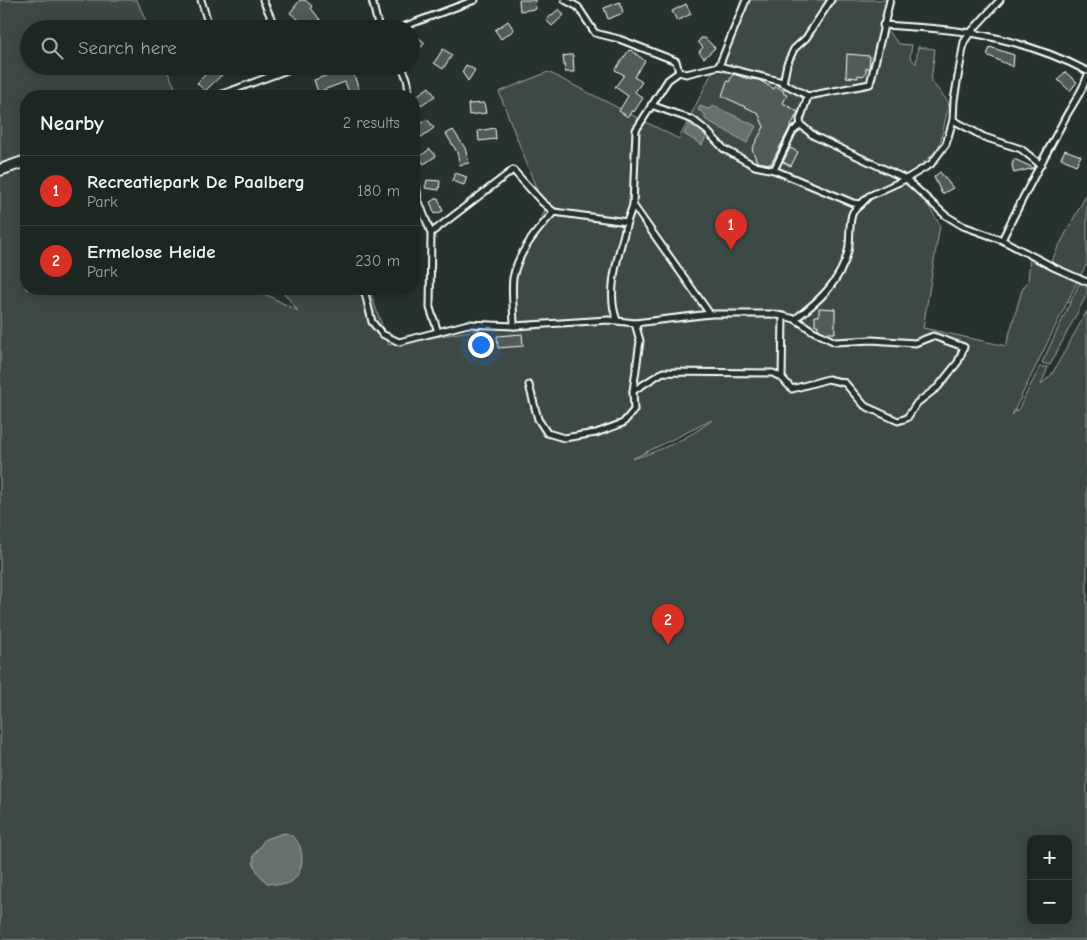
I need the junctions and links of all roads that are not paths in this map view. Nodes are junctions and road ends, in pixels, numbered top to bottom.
1 (201, 0) edge
2 (263, 0) edge
3 (372, 0) edge
4 (475, 0) edge
5 (565, 0) edge
6 (746, 0) edge
7 (831, 0) edge
8 (890, 0) edge
9 (1000, 0) edge
10 (207, 20) edge
11 (272, 20) edge
12 (376, 20) edge
13 (420, 20) edge
14 (883, 24) junction
15 (970, 33) junction
16 (719, 66) junction
17 (1087, 71) edge
18 (679, 72) junction
19 (271, 75) edge
20 (407, 75) edge
21 (1087, 77) edge
22 (783, 83) junction
23 (232, 90) edge
24 (408, 90) edge
25 (808, 96) junction
26 (651, 105) junction
27 (953, 120) junction
28 (800, 125) junction
29 (20, 163) edge
30 (1041, 165) junction
31 (0, 170) edge
32 (774, 170) junction
33 (906, 179) junction
34 (420, 204) edge
35 (861, 204) junction
36 (633, 205) junction
37 (554, 212) junction
38 (628, 222) junction
39 (431, 233) junction
40 (1002, 240) junction
41 (1087, 282) edge
42 (365, 295) edge
43 (710, 314) junction
44 (783, 316) junction
45 (617, 320) junction
46 (795, 320) junction
47 (635, 322) junction
48 (514, 326) junction
49 (438, 332) junction
50 (782, 378) junction
51 (529, 385) dead end
52 (633, 391) junction

1 - 10 lane
2 - 11 lane
3 - 12 lane
4 - 13 lane
5 - 18 lane
6 - 16 lane
7 - 22 lane
8 - 14 lane
9 - 15 lane
14 - 15 lane
14 - 25 lane
15 - 17 lane
15 - 27 lane
16 - 18 lane
16 - 22 lane
18 - 26 lane
19 - 23 lane
20 - 24 lane
21 - 30 lane
22 - 25 lane
25 - 28 lane
26 - 32 lane
26 - 36 lane
27 - 30 lane
27 - 33 lane
28 - 32 lane
28 - 33 lane
29 - 31 street
30 - 40 lane
32 - 35 lane
33 - 35 lane
33 - 40 lane
34 - 39 lane
35 - 46 lane
36 - 38 lane
36 - 43 lane
37 - 38 lane
37 - 39 lane
37 - 48 lane
38 - 45 lane
39 - 49 lane
40 - 41 lane
42 - 49 lane
43 - 44 lane
43 - 47 lane
44 - 46 lane
44 - 50 lane
45 - 47 lane
45 - 48 lane
46 - 50 lane
47 - 52 lane
48 - 49 lane
50 - 52 lane
51 - 52 lane

